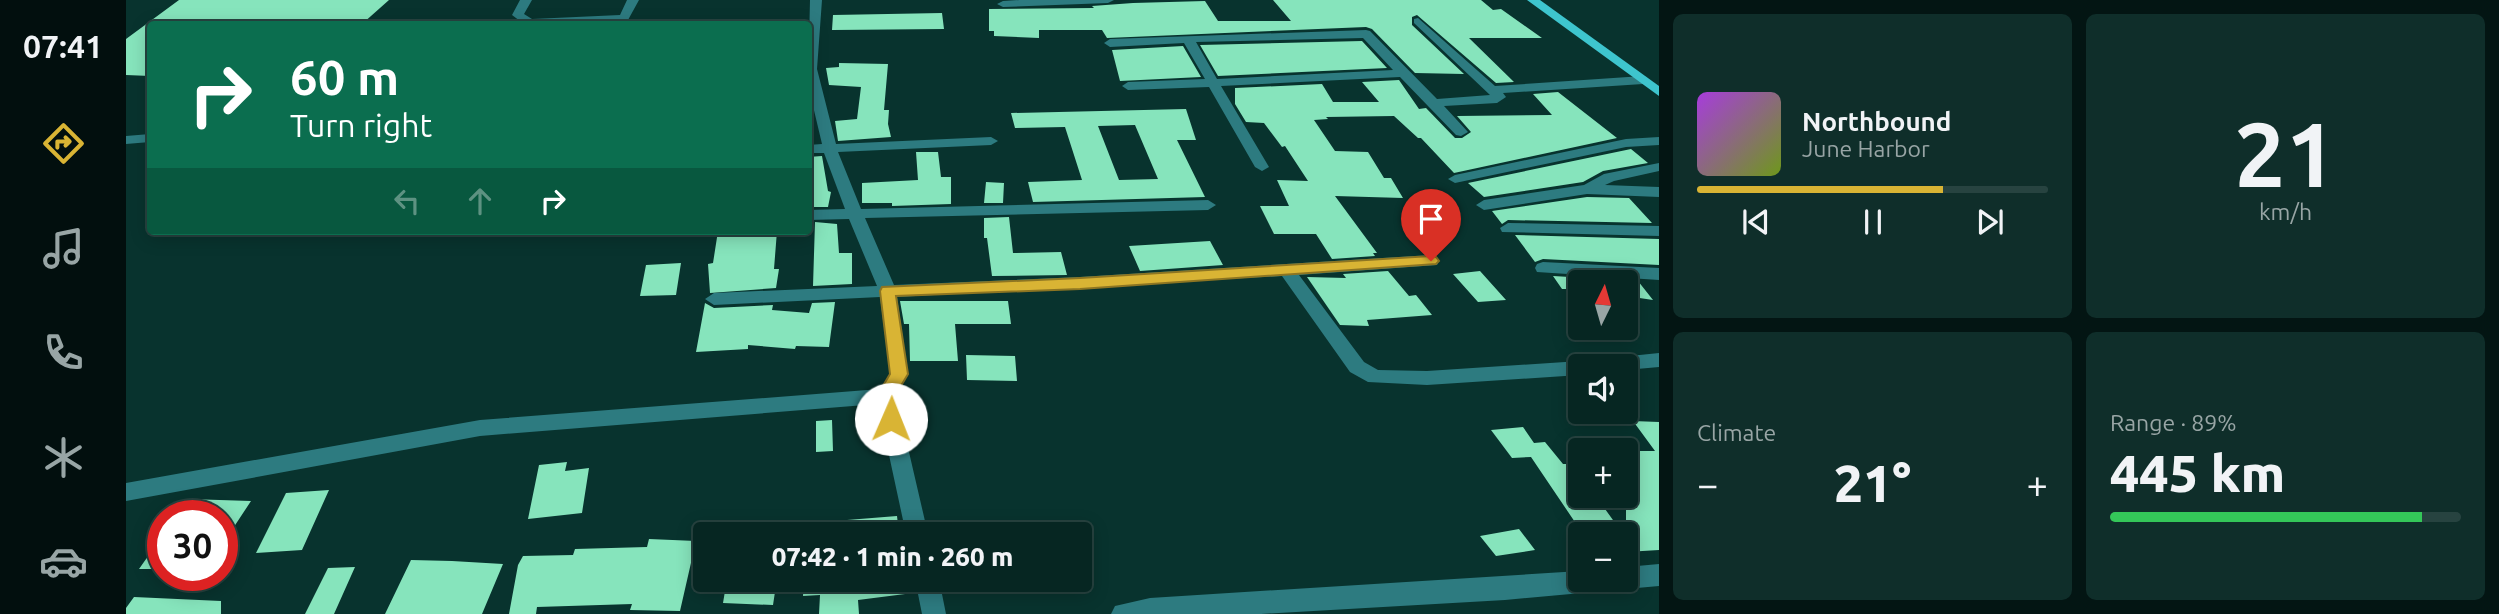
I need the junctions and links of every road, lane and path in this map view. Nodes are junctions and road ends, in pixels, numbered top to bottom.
1 (526, 0) edge
2 (633, 0) edge
3 (816, 0) edge
4 (1108, 0) edge
5 (1533, 0) edge
6 (1003, 4) dead end
7 (527, 21) edge
8 (568, 21) edge
9 (1418, 21) dead end
10 (1188, 39) junction
11 (1110, 43) dead end
12 (812, 55) edge
13 (1403, 73) junction
14 (1643, 80) junction
15 (1213, 83) junction
16 (1128, 86) dead end
17 (1492, 90) junction
18 (813, 92) edge
19 (1659, 92) edge
20 (1434, 103) junction
21 (1461, 132) dead end
22 (147, 138) edge
23 (126, 140) edge
24 (991, 141) dead end
25 (1659, 141) edge
26 (830, 148) junction
27 (812, 149) edge
28 (1262, 167) dead end
29 (1659, 167) edge
30 (1455, 179) dead end
31 (1587, 190) junction
32 (1659, 192) edge
33 (1208, 205) dead end
34 (1484, 205) dead end
35 (853, 212) junction
36 (812, 215) edge
37 (1508, 228) dead end
38 (1659, 231) edge
39 (1431, 261) dead end
40 (1543, 268) dead end
41 (1287, 270) junction
42 (1659, 274) edge
43 (888, 291) junction
44 (714, 299) dead end
45 (1659, 360) edge
46 (1638, 362) edge
47 (1568, 369) edge
48 (886, 396) junction
49 (126, 492) edge
50 (914, 522) edge
51 (1659, 575) edge
52 (1638, 577) edge
53 (1568, 583) edge
54 (930, 592) edge
55 (934, 614) edge
56 (1123, 614) edge

1 - 7 street
2 - 8 street
3 - 12 street
4 - 6 street
5 - 14 main road
9 - 17 street
10 - 11 street
10 - 13 street
10 - 15 street
13 - 15 street
13 - 20 street
14 - 17 street
14 - 19 main road
15 - 16 street
15 - 28 street
17 - 20 street
18 - 26 street
20 - 21 street
22 - 23 street
24 - 26 street
25 - 30 street
26 - 27 street
26 - 35 street
29 - 31 street
31 - 32 street
31 - 34 street
33 - 35 street
35 - 36 street
35 - 43 street
37 - 38 street
39 - 41 street
40 - 42 street
41 - 43 street
41 - 47 street
43 - 44 street
43 - 48 street
45 - 46 street
48 - 49 street
48 - 50 street
51 - 52 street
53 - 56 street
54 - 55 street

